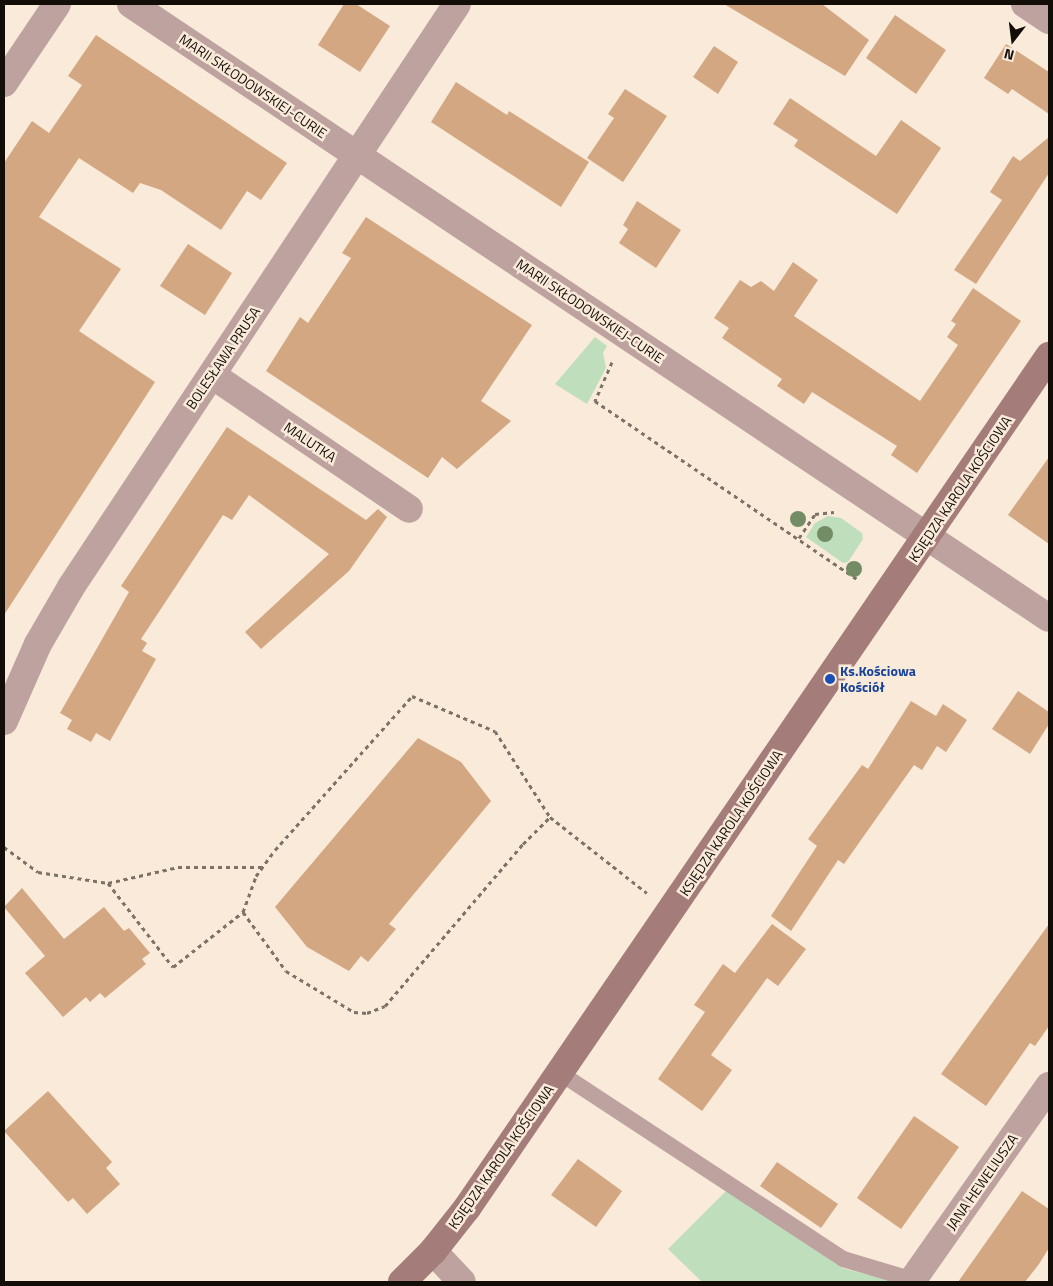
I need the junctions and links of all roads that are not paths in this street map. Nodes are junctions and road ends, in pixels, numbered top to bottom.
1 (56, 4) edge
2 (131, 4) edge
3 (457, 4) edge
4 (1025, 4) edge
5 (1049, 20) edge
6 (4, 83) edge
7 (357, 155) junction
8 (1049, 356) edge
9 (212, 375) junction
10 (409, 509) dead end
11 (928, 536) junction
12 (1049, 618) edge
13 (4, 721) edge
14 (560, 1073) junction
15 (1049, 1086) edge
16 (433, 1251) junction
17 (917, 1280) edge
18 (402, 1282) edge
19 (462, 1282) edge

1 - 6 street
2 - 7 street, MARII SKŁODOWSKIEJ-CURIE
3 - 7 street, BOLESŁAWA PRUSA
4 - 5 street
7 - 9 street, BOLESŁAWA PRUSA
7 - 11 street, MARII SKŁODOWSKIEJ-CURIE
8 - 11 street, KSIĘDZA KAROLA KOŚCIOWA
9 - 10 street, MALUTKA
9 - 13 street, BOLESŁAWA PRUSA
11 - 12 street, MARII SKŁODOWSKIEJ-CURIE
11 - 14 street, KSIĘDZA KAROLA KOŚCIOWA
14 - 16 street, KSIĘDZA KAROLA KOŚCIOWA
14 - 17 lane
15 - 17 street, JANA HEWELIUSZA
16 - 18 street, KSIĘDZA KAROLA KOŚCIOWA
16 - 19 street

